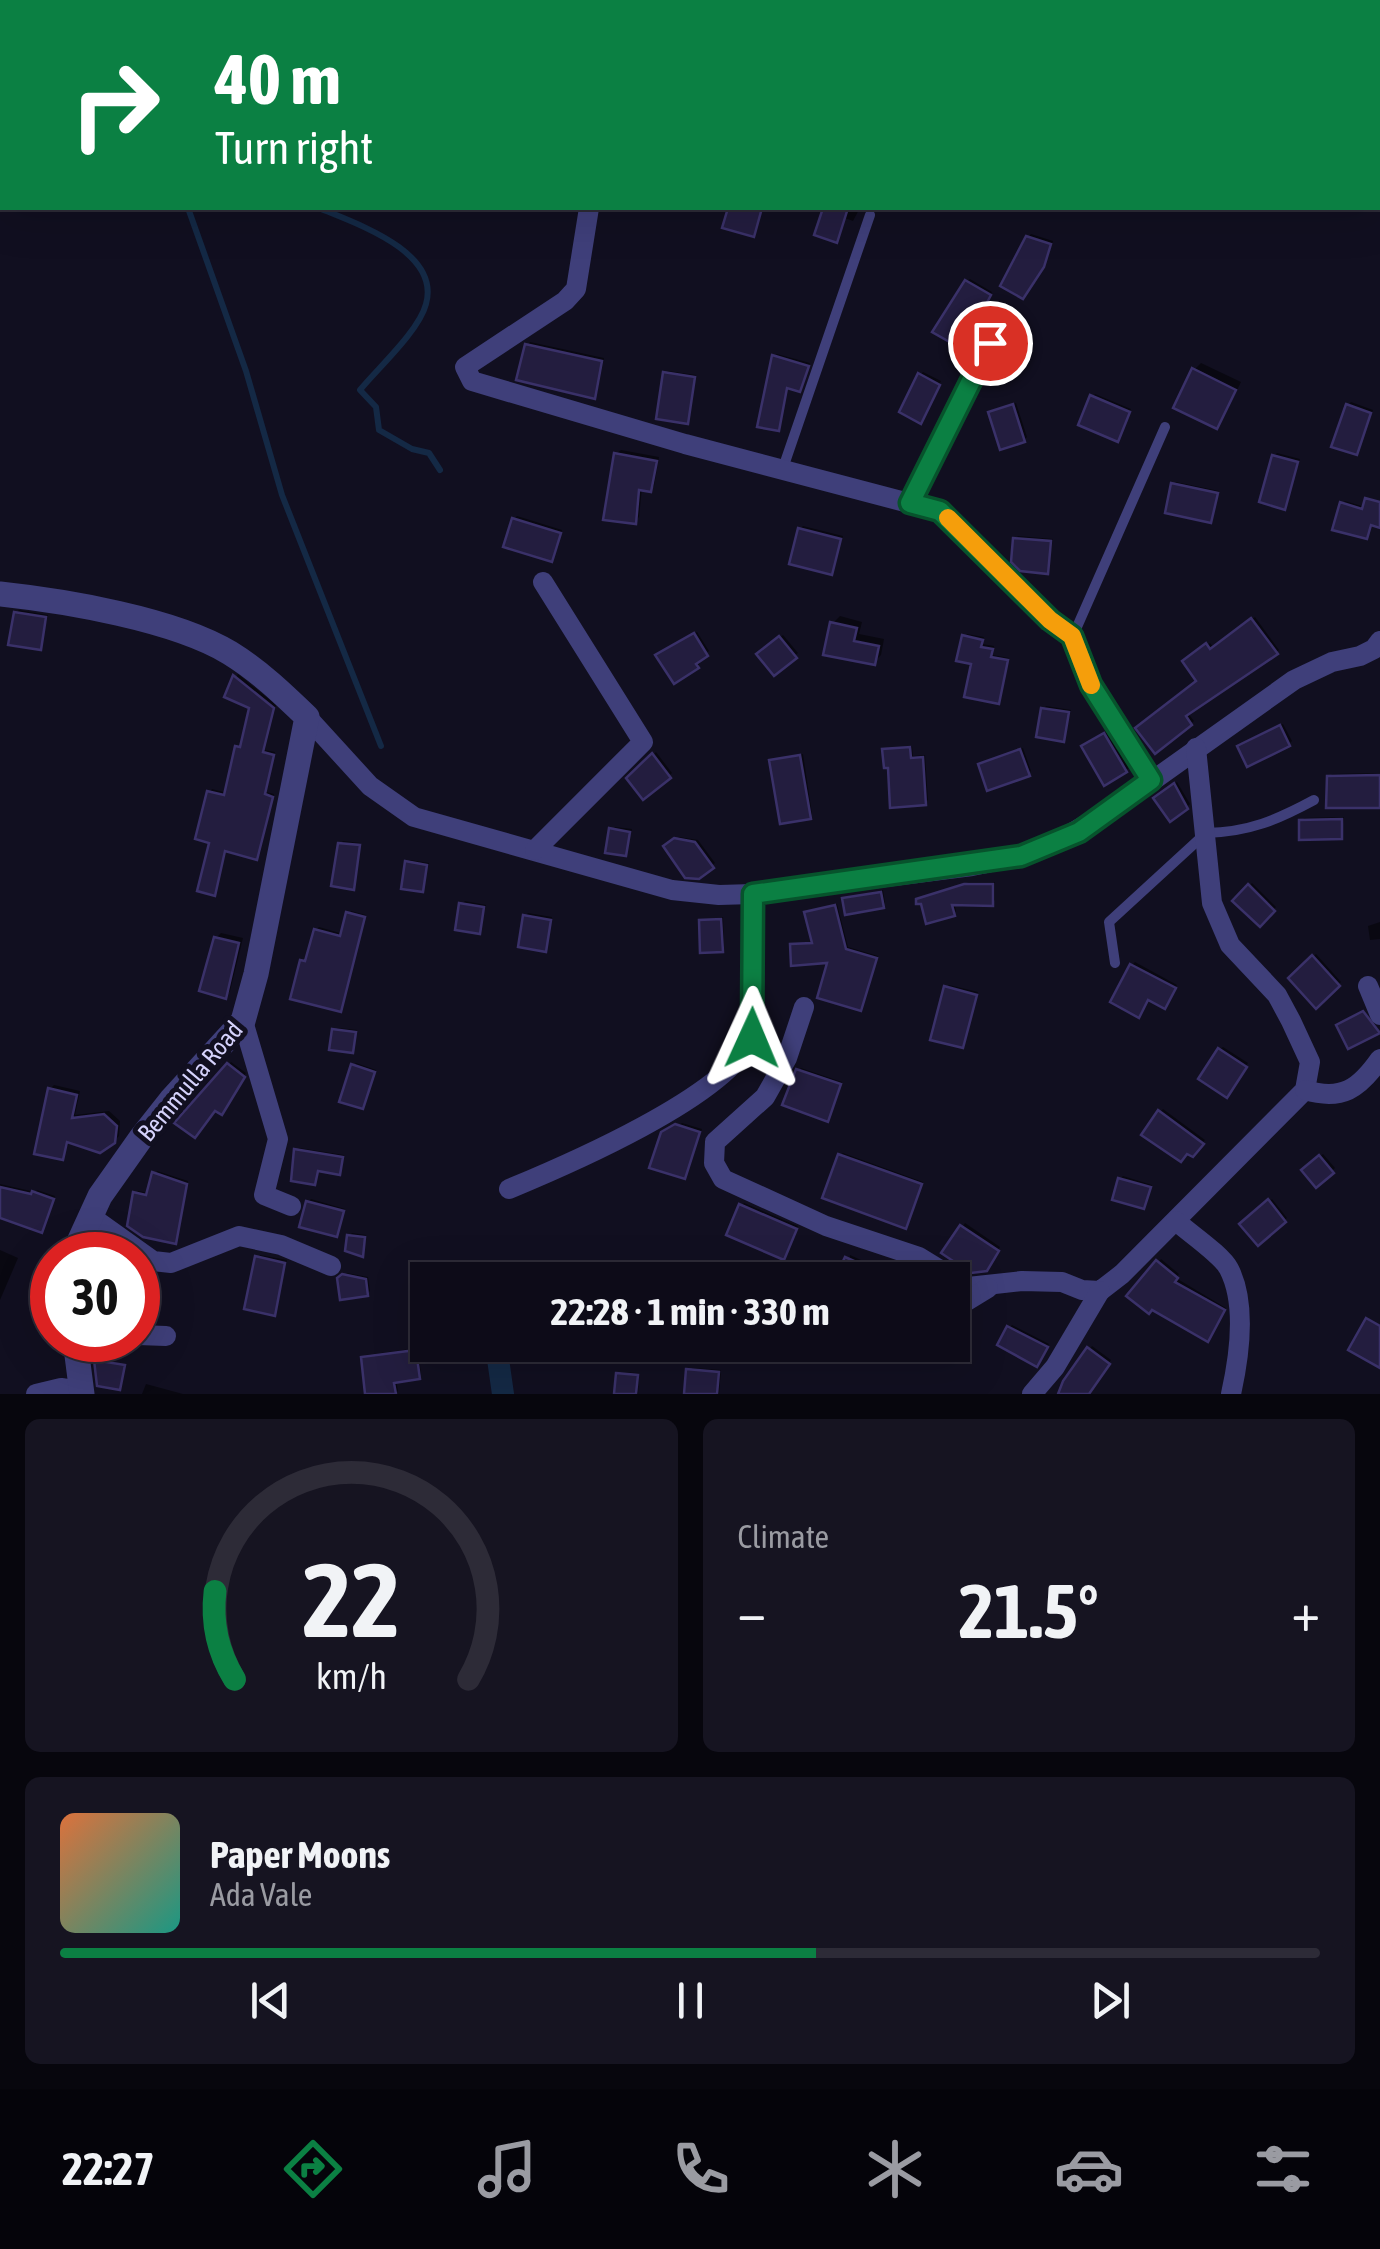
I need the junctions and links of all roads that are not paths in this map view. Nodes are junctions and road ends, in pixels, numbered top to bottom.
1 (589, 210) edge
2 (870, 215) dead end
3 (1007, 311) dead end
4 (1165, 427) dead end
5 (783, 468) junction
6 (910, 503) junction
7 (543, 582) dead end
8 (0, 594) edge
9 (1072, 636) junction
10 (1378, 647) edge
11 (307, 716) junction
12 (1196, 748) junction
13 (1151, 780) junction
14 (1314, 800) dead end
15 (1206, 833) junction
16 (535, 850) junction
17 (753, 894) junction
18 (1115, 963) dead end
19 (1368, 986) dead end
20 (804, 1008) dead end
21 (1380, 1015) edge
22 (244, 1021) junction
23 (1380, 1059) edge
24 (1306, 1090) junction
25 (509, 1189) dead end
26 (291, 1206) dead end
27 (90, 1216) junction
28 (1176, 1221) junction
29 (83, 1232) edge
30 (331, 1266) dead end
31 (989, 1287) junction
32 (1100, 1291) junction
33 (970, 1299) edge
34 (160, 1336) edge
35 (166, 1336) dead end
36 (78, 1362) edge
37 (82, 1392) edge
38 (36, 1394) edge
39 (1032, 1394) edge
40 (1231, 1394) edge

1 - 5 street
2 - 5 lane
3 - 6 lane
4 - 9 lane
5 - 6 street
6 - 9 street
7 - 16 street
8 - 11 street
9 - 13 street
10 - 12 street
11 - 16 street
11 - 22 street, Bemmulla Road
12 - 13 street
12 - 15 street
13 - 17 street
14 - 15 lane
15 - 18 lane
15 - 24 street
16 - 17 street
17 - 25 street
19 - 21 street
20 - 31 street
22 - 26 street
22 - 27 street, Bemmulla Road
23 - 24 street
24 - 28 street
27 - 29 street, Bemmulla Road
27 - 30 street
28 - 32 street
28 - 40 street
31 - 32 street
31 - 33 street
32 - 39 street
34 - 35 street
36 - 37 street
37 - 38 street

